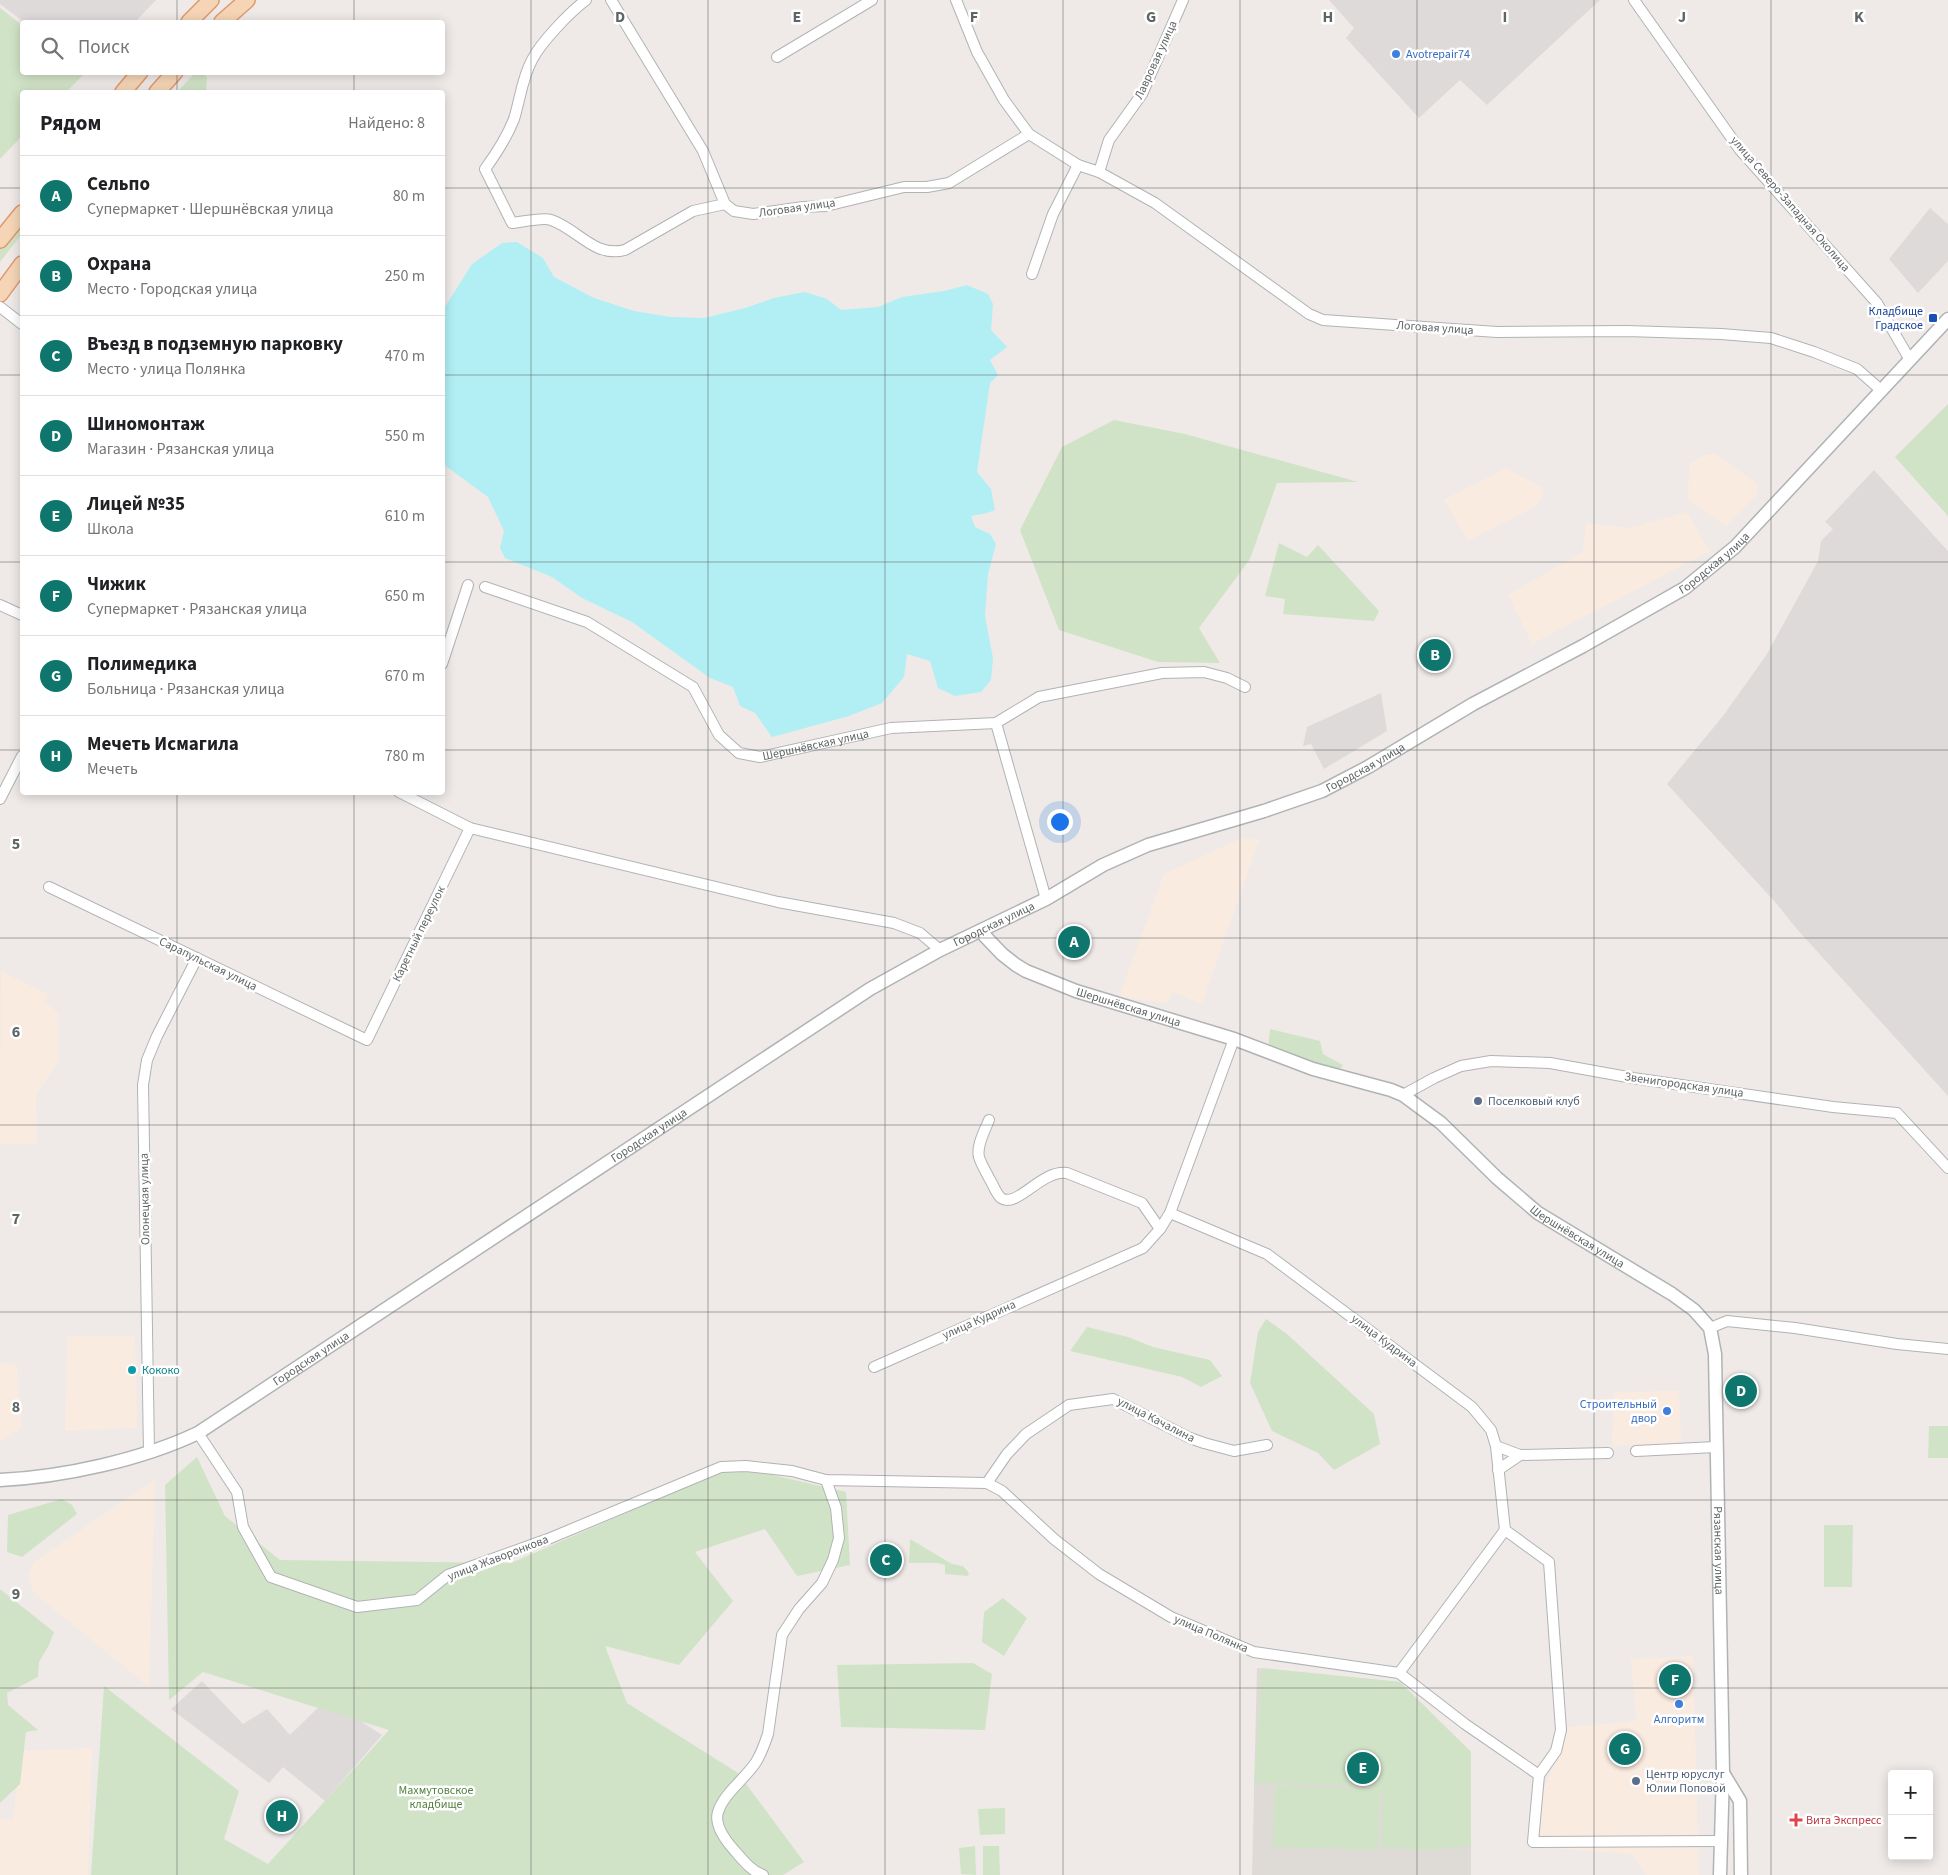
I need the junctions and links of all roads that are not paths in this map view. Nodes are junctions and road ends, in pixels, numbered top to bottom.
1 (211, 0) edge
2 (247, 0) edge
3 (586, 0) edge
4 (611, 0) edge
5 (872, 0) edge
6 (956, 0) edge
7 (1183, 0) edge
8 (1634, 0) edge
9 (191, 20) edge
10 (224, 20) edge
11 (777, 57) dead end
12 (137, 75) edge
13 (171, 75) edge
14 (124, 90) edge
15 (158, 90) edge
16 (1029, 134) junction
17 (1078, 165) junction
18 (1099, 172) junction
19 (725, 204) junction
20 (20, 215) edge
21 (0, 240) edge
22 (20, 267) edge
23 (1032, 274) dead end
24 (0, 294) edge
25 (0, 306) edge
26 (1948, 319) edge
27 (20, 322) edge
28 (1910, 360) junction
29 (1882, 391) junction
30 (468, 585) dead end
31 (485, 587) dead end
32 (0, 605) edge
33 (20, 615) edge
34 (445, 655) edge
35 (1245, 687) dead end
36 (996, 724) junction
37 (20, 760) edge
38 (405, 795) edge
39 (0, 799) edge
40 (470, 828) junction
41 (49, 887) dead end
42 (1046, 899) junction
43 (980, 931) junction
44 (940, 950) junction
45 (197, 958) junction
46 (1234, 1038) junction
47 (367, 1040) joint
48 (1403, 1095) junction
49 (989, 1120) dead end
50 (1948, 1168) edge
51 (1170, 1213) junction
52 (1160, 1229) junction
53 (1710, 1328) junction
54 (1948, 1349) edge
55 (874, 1367) dead end
56 (198, 1433) junction
57 (1266, 1445) dead end
58 (1496, 1446) junction
59 (1716, 1447) junction
60 (1636, 1451) dead end
61 (149, 1452) junction
62 (1608, 1453) dead end
63 (1520, 1455) junction
64 (1498, 1470) junction
65 (0, 1480) edge
66 (826, 1480) junction
67 (987, 1483) junction
68 (1505, 1530) junction
69 (1399, 1672) junction
70 (1723, 1773) junction
71 (1539, 1775) junction
72 (1741, 1840) junction
73 (1720, 1841) junction
74 (763, 1875) edge
75 (1720, 1875) edge
76 (1741, 1875) edge

1 - 9 main road
2 - 10 main road
3 - 19 street
4 - 19 street
5 - 11 street
6 - 16 street, Логовая улица
7 - 18 street, Лавровая улица
8 - 28 street, улица Северо-Западная Околица
12 - 14 main road
13 - 15 main road
16 - 17 street, Логовая улица
16 - 19 street, Логовая улица
17 - 18 street, Логовая улица
17 - 23 street
18 - 29 street, Логовая улица
20 - 21 main road
22 - 24 main road
25 - 27 street
26 - 28 street, Городская улица
28 - 29 street, Городская улица
29 - 42 street, Городская улица
30 - 34 street
31 - 36 street, Шершнёвская улица
32 - 33 street
35 - 36 street, Шершнёвская улица
36 - 42 street
37 - 39 street
38 - 40 street
40 - 44 street
40 - 47 street, Каретный переулок
41 - 45 street, Сарапульская улица
42 - 43 street, Городская улица
43 - 44 street, Городская улица
43 - 46 street, Шершнёвская улица
44 - 56 street, Городская улица
45 - 47 street, Сарапульская улица
45 - 61 street, Олонецкая улица
46 - 48 street, Шершнёвская улица
46 - 51 street
48 - 50 street, Звенигородская улица
48 - 53 street, Шершнёвская улица
49 - 52 street
51 - 52 street, улица Кудрина
51 - 58 street, улица Кудрина
52 - 55 street, улица Кудрина
53 - 54 street
53 - 59 street, Рязанская улица
56 - 61 street, Городская улица
56 - 66 street, улица Жаворонкова
57 - 67 street, улица Качалина
58 - 63 street
58 - 64 street
59 - 60 street
59 - 70 street, Рязанская улица
61 - 65 street, Городская улица
62 - 63 street
63 - 64 street
64 - 68 street
66 - 67 street
66 - 74 street
67 - 69 street, улица Полянка
68 - 69 street
68 - 71 street
69 - 71 street
70 - 72 street
70 - 73 street, Рязанская улица
71 - 73 street
72 - 73 street
72 - 76 street
73 - 75 street, Рязанская улица

